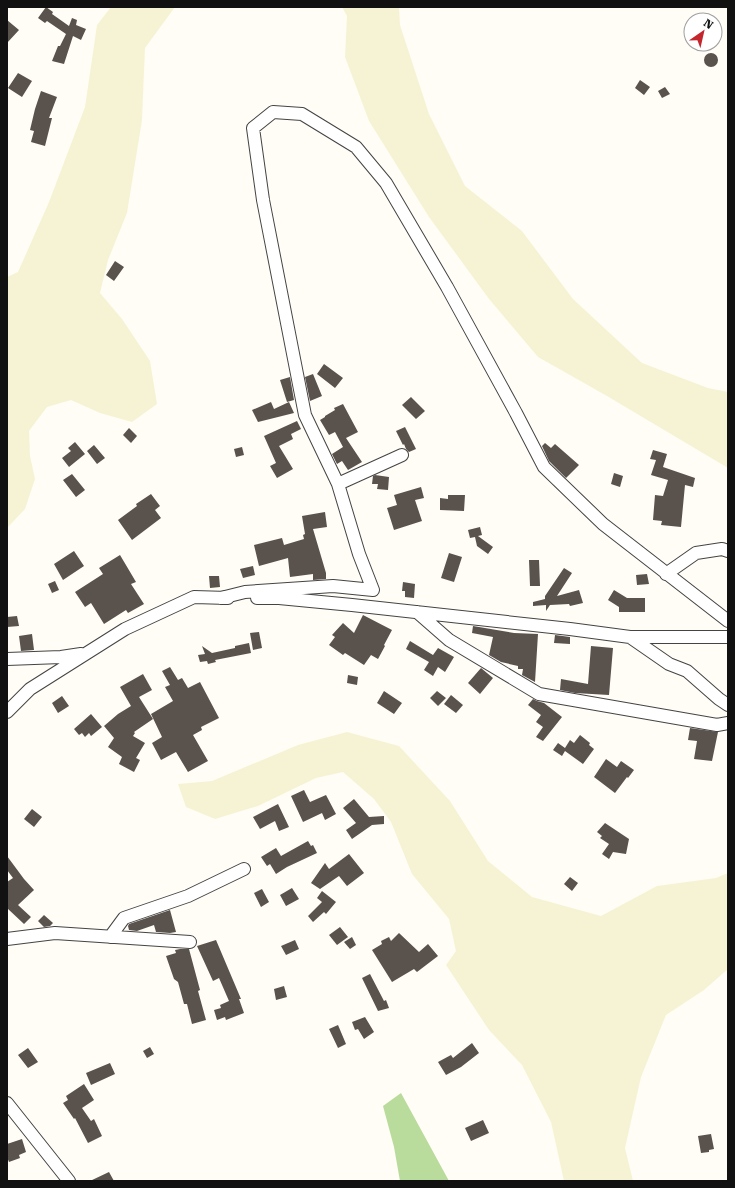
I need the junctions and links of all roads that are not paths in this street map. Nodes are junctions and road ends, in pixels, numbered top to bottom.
1 (402, 455) dead end
2 (338, 484) junction
3 (728, 551) edge
4 (666, 574) junction
5 (221, 598) junction
6 (418, 612) junction
7 (728, 621) edge
8 (630, 637) junction
9 (728, 637) edge
10 (88, 653) junction
11 (7, 659) edge
12 (728, 704) edge
13 (7, 712) edge
14 (728, 723) edge
15 (244, 869) dead end
16 (110, 937) junction
17 (7, 940) edge
18 (190, 942) dead end
19 (7, 1102) edge
20 (69, 1181) edge

1 - 2 street
2 - 4 street
2 - 5 street
3 - 4 street
4 - 7 street
5 - 6 street
5 - 10 street
6 - 8 street
6 - 14 street
8 - 9 street
8 - 12 street
10 - 11 street
10 - 13 street
15 - 16 street
16 - 17 street
16 - 18 street
19 - 20 street

